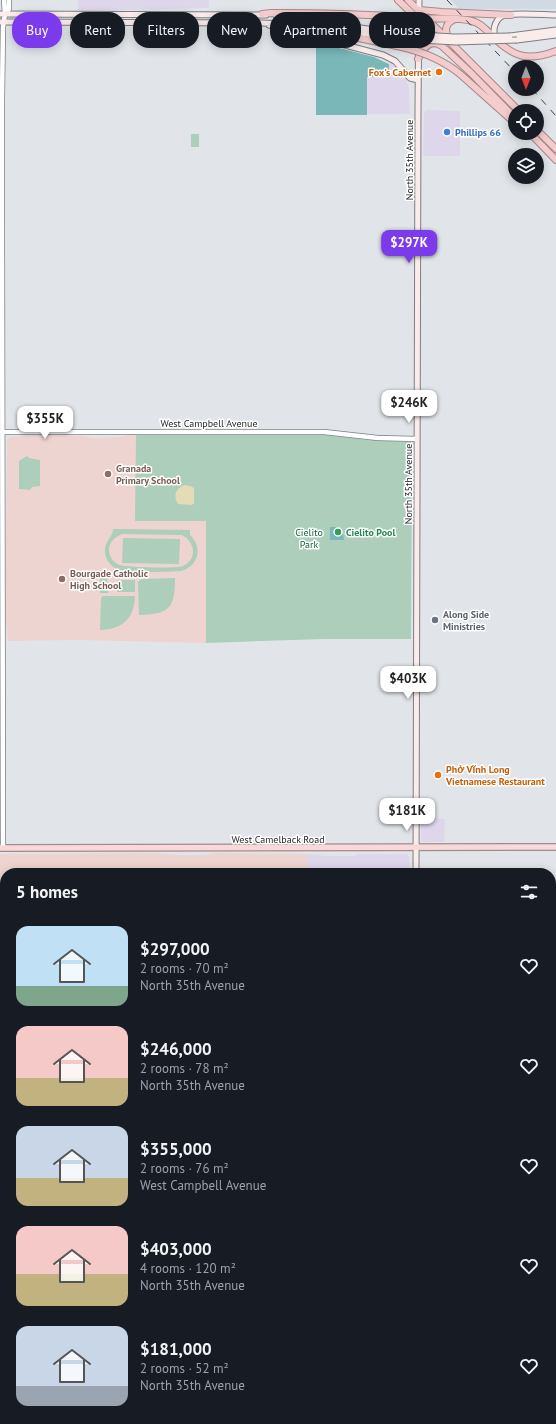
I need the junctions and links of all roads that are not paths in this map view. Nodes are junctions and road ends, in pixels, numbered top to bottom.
1 (4, 0) edge
2 (9, 0) edge
3 (398, 0) edge
4 (408, 0) edge
5 (419, 0) edge
6 (419, 10) junction
7 (399, 12) edge
8 (410, 12) edge
9 (414, 12) edge
10 (3, 14) edge
11 (207, 14) edge
12 (262, 14) joint
13 (369, 15) edge
14 (511, 15) junction
15 (556, 15) edge
16 (435, 18) edge
17 (456, 19) junction
18 (2, 22) edge
19 (207, 22) edge
20 (262, 22) joint
21 (270, 22) edge
22 (435, 26) edge
23 (369, 29) edge
24 (556, 30) edge
25 (556, 35) edge
26 (435, 37) edge
27 (361, 38) edge
28 (435, 38) edge
29 (435, 40) edge
30 (496, 40) junction
31 (452, 44) junction
32 (442, 46) junction
33 (418, 48) edge
34 (556, 51) edge
35 (418, 59) junction
36 (485, 77) junction
37 (418, 80) junction
38 (480, 82) junction
39 (512, 104) edge
40 (508, 111) edge
41 (508, 117) edge
42 (544, 137) edge
43 (537, 140) edge
44 (556, 149) edge
45 (547, 151) junction
46 (556, 160) edge
47 (1, 432) edge
48 (417, 438) junction
49 (556, 847) edge
50 (1, 848) edge
51 (416, 848) junction
52 (416, 868) edge

1 - 10 street
2 - 10 street
3 - 7 highway
3 - 8 highway
4 - 6 highway
5 - 6 main road, North 35th Avenue
6 - 9 highway
6 - 14 highway
10 - 11 main road
10 - 18 street
12 - 13 highway
12 - 23 main road
14 - 15 main road
14 - 30 main road
16 - 17 highway
17 - 30 highway
17 - 31 highway
18 - 19 main road
18 - 47 street
20 - 21 main road
20 - 37 main road
22 - 31 highway
24 - 26 main road, bridge
25 - 29 main road, bridge
27 - 41 highway, bridge
28 - 32 highway
30 - 34 highway
31 - 36 highway
32 - 35 highway
32 - 38 highway
33 - 35 main road, North 35th Avenue
35 - 37 main road, North 35th Avenue
36 - 38 highway
36 - 39 highway
37 - 48 main road, North 35th Avenue
38 - 40 highway
42 - 44 highway
43 - 45 highway
44 - 45 highway
45 - 46 highway
47 - 48 street, West Campbell Avenue
47 - 50 street
48 - 51 main road, North 35th Avenue
49 - 51 main road, West Camelback Road
50 - 51 main road, West Camelback Road
51 - 52 main road, North 35th Avenue

